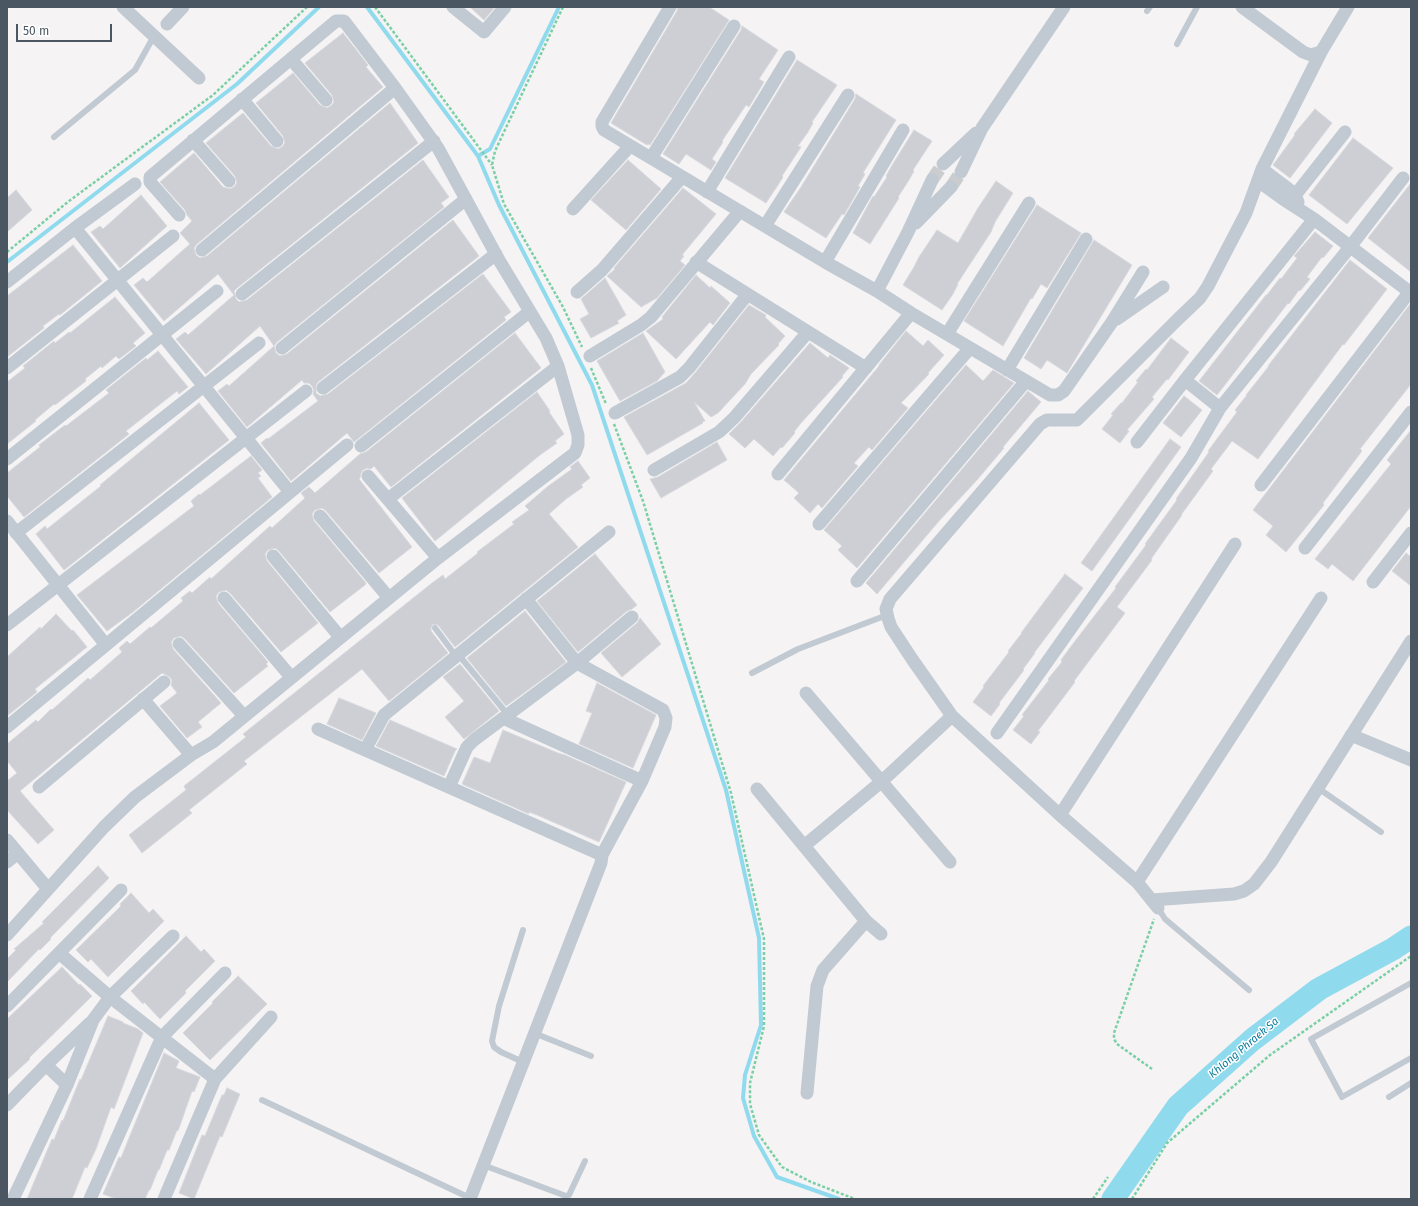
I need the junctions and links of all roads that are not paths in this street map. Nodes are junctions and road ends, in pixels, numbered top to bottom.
1 (123, 7) edge
2 (183, 7) edge
3 (453, 7) edge
4 (505, 7) edge
5 (670, 7) edge
6 (1064, 7) edge
7 (1197, 7) edge
8 (1242, 7) edge
9 (1348, 7) edge
10 (167, 24) dead end
11 (734, 26) dead end
12 (154, 36) junction
13 (1177, 44) dead end
14 (1321, 52) junction
15 (789, 57) dead end
16 (291, 59) junction
17 (199, 78) dead end
18 (396, 88) junction
19 (848, 94) dead end
20 (242, 99) junction
21 (326, 100) dead end
22 (982, 128) junction
23 (903, 130) dead end
24 (1345, 132) dead end
25 (54, 137) dead end
26 (193, 140) junction
27 (277, 141) dead end
28 (434, 142) junction
29 (630, 146) junction
30 (651, 158) junction
31 (943, 164) tunnel mouth
32 (961, 172) tunnel mouth
33 (1260, 175) junction
34 (682, 177) junction
35 (1403, 178) dead end
36 (932, 180) tunnel mouth
37 (229, 181) dead end
38 (135, 184) dead end
39 (951, 187) tunnel mouth
40 (707, 192) junction
41 (466, 199) junction
42 (1292, 199) junction
43 (1029, 203) dead end
44 (573, 209) dead end
45 (740, 211) junction
46 (179, 215) dead end
47 (1314, 219) junction
48 (766, 226) junction
49 (75, 228) junction
50 (908, 232) junction
51 (173, 236) dead end
52 (1086, 239) dead end
53 (1350, 247) junction
54 (202, 250) dead end
55 (496, 254) junction
56 (696, 262) junction
57 (826, 262) junction
58 (1143, 272) dead end
59 (118, 280) junction
60 (7, 282) edge
61 (1164, 287) dead end
62 (217, 291) dead end
63 (877, 291) junction
64 (577, 292) dead end
65 (1410, 292) edge
66 (242, 294) dead end
67 (747, 294) junction
68 (529, 312) junction
69 (911, 313) junction
70 (1112, 322) junction
71 (808, 332) junction
72 (161, 334) junction
73 (947, 334) junction
74 (259, 343) dead end
75 (282, 348) dead end
76 (970, 348) junction
77 (587, 356) road end
78 (558, 366) junction
79 (7, 368) edge
80 (866, 368) junction
81 (1007, 370) junction
82 (1185, 380) junction
83 (1026, 381) junction
84 (204, 387) junction
85 (323, 388) dead end
86 (306, 391) dead end
87 (1220, 408) junction
88 (1411, 412) edge
89 (612, 413) road end
90 (246, 438) junction
91 (1137, 442) dead end
92 (347, 445) dead end
93 (361, 446) dead end
94 (7, 459) edge
95 (654, 470) dead end
96 (778, 474) dead end
97 (368, 476) dead end
98 (1261, 486) dead end
99 (290, 492) junction
100 (388, 499) junction
101 (320, 516) dead end
102 (7, 521) edge
103 (819, 524) dead end
104 (608, 532) dead end
105 (16, 533) junction
106 (1411, 534) edge
107 (1235, 544) dead end
108 (1305, 548) dead end
109 (1407, 548) edge
110 (273, 556) dead end
111 (438, 558) junction
112 (856, 581) dead end
113 (1373, 582) dead end
114 (58, 585) junction
115 (224, 598) dead end
116 (389, 598) junction
117 (1321, 598) dead end
118 (526, 599) junction
119 (887, 615) junction
120 (632, 617) dead end
121 (7, 625) edge
122 (435, 628) dead end
123 (340, 637) junction
124 (1411, 641) edge
125 (179, 644) dead end
126 (106, 645) junction
127 (457, 655) junction
128 (577, 663) junction
129 (752, 672) dead end
130 (291, 677) junction
131 (164, 682) dead end
132 (806, 693) dead end
133 (143, 699) junction
134 (244, 716) junction
135 (505, 716) junction
136 (952, 716) junction
137 (7, 727) edge
138 (318, 728) dead end
139 (997, 733) dead end
140 (1351, 735) junction
141 (365, 750) junction
142 (191, 754) junction
143 (1411, 760) edge
144 (642, 781) junction
145 (881, 782) junction
146 (39, 787) dead end
147 (449, 787) junction
148 (1318, 788) junction
149 (757, 789) dead end
150 (1060, 816) junction
151 (1381, 832) dead end
152 (7, 840) edge
153 (804, 846) junction
154 (18, 853) junction
155 (602, 855) junction
156 (7, 862) edge
157 (950, 862) dead end
158 (1137, 882) junction
159 (48, 889) junction
160 (121, 890) dead end
161 (1155, 904) junction
162 (866, 921) junction
163 (523, 930) dead end
164 (881, 934) dead end
165 (7, 935) edge
166 (173, 936) dead end
167 (59, 953) junction
168 (225, 973) dead end
169 (1411, 983) edge
170 (1249, 990) dead end
171 (110, 997) junction
172 (7, 1006) edge
173 (271, 1017) dead end
174 (94, 1020) junction
175 (534, 1034) junction
176 (162, 1037) junction
177 (591, 1056) dead end
178 (1411, 1058) edge
179 (523, 1062) junction
180 (46, 1065) junction
181 (215, 1079) junction
182 (1411, 1083) edge
183 (67, 1085) junction
184 (807, 1093) dead end
185 (1390, 1097) dead end
186 (262, 1100) dead end
187 (7, 1105) edge
188 (585, 1161) dead end
189 (483, 1165) junction
190 (470, 1198) edge
191 (13, 1199) edge
192 (90, 1199) edge
193 (164, 1199) edge

1 - 12 street
2 - 10 street
3 - 4 street
5 - 29 street
6 - 22 street
7 - 13 lane
8 - 14 street
9 - 14 street
11 - 30 street
12 - 17 street
12 - 25 lane
14 - 33 street
15 - 40 street
16 - 18 street
16 - 20 street
16 - 21 street
18 - 28 street
18 - 54 street
19 - 48 street
20 - 26 street
20 - 27 street
22 - 31 street
22 - 32 street
23 - 57 street
24 - 42 street
26 - 37 street
26 - 46 street
28 - 41 street
28 - 66 street
29 - 30 street
29 - 44 street
30 - 34 street
33 - 42 street
33 - 119 street
34 - 40 street
34 - 64 street
35 - 53 street
36 - 50 street
38 - 49 street
39 - 50 street
40 - 45 street
41 - 55 street
41 - 75 street
42 - 47 street
43 - 73 street
45 - 48 street
45 - 56 street
47 - 53 street
47 - 82 street
48 - 57 street
49 - 59 street
49 - 60 street
50 - 63 street
51 - 59 street
52 - 81 street
53 - 65 street
53 - 87 street
55 - 68 street
55 - 85 street
56 - 67 street
56 - 77 street
57 - 63 street
58 - 70 street
59 - 72 street
59 - 79 street
61 - 70 street
62 - 72 street
63 - 69 street
65 - 98 street
67 - 71 street
67 - 89 street
68 - 78 street
68 - 93 street
69 - 73 street
69 - 80 street
70 - 83 street
71 - 80 street
71 - 95 street
72 - 84 street
72 - 94 street
73 - 76 street
74 - 84 street
76 - 81 street
76 - 103 street
78 - 100 street
78 - 111 street
80 - 96 street
81 - 83 street
82 - 87 street
82 - 91 street
83 - 112 street
84 - 90 street
84 - 105 street
86 - 90 street
87 - 139 street
88 - 108 street
90 - 99 street
90 - 114 street
92 - 99 street
97 - 100 street
99 - 126 street
100 - 111 street
101 - 116 street
102 - 105 street
104 - 118 street
105 - 114 street
106 - 109 street
107 - 150 street
109 - 113 street
110 - 123 street
111 - 116 street
114 - 121 street
114 - 126 street
115 - 130 street
116 - 123 street
117 - 158 street
118 - 127 street
118 - 128 street
119 - 129 lane
119 - 136 street
120 - 128 street
122 - 127 lane
123 - 130 street
124 - 140 street
125 - 134 street
126 - 137 street
127 - 135 lane
127 - 141 street
128 - 135 street
128 - 144 street
130 - 134 street
131 - 133 street
132 - 145 street
133 - 142 street
133 - 146 street
134 - 142 street
135 - 144 street
135 - 147 street
136 - 145 street
136 - 150 street
138 - 141 street
140 - 143 street
140 - 148 street
141 - 147 street
142 - 159 street
144 - 155 street
145 - 153 street
145 - 157 street
147 - 155 street
148 - 151 lane
148 - 161 street
149 - 153 street
150 - 158 street
152 - 154 street
153 - 162 street
154 - 156 street
154 - 159 street
155 - 175 street
158 - 161 street
159 - 165 street
160 - 167 street
161 - 170 lane
162 - 164 street
162 - 184 street
163 - 179 lane
166 - 171 street
167 - 171 street
167 - 172 street
168 - 176 street
169 - 178 lane
171 - 174 street
171 - 176 street
173 - 181 street
174 - 180 street
174 - 183 street
175 - 177 lane
175 - 179 street
176 - 181 street
176 - 192 street
179 - 189 street
180 - 183 street
180 - 187 street
181 - 193 street
182 - 185 lane
183 - 191 street
186 - 190 lane
188 - 189 lane
189 - 190 street

